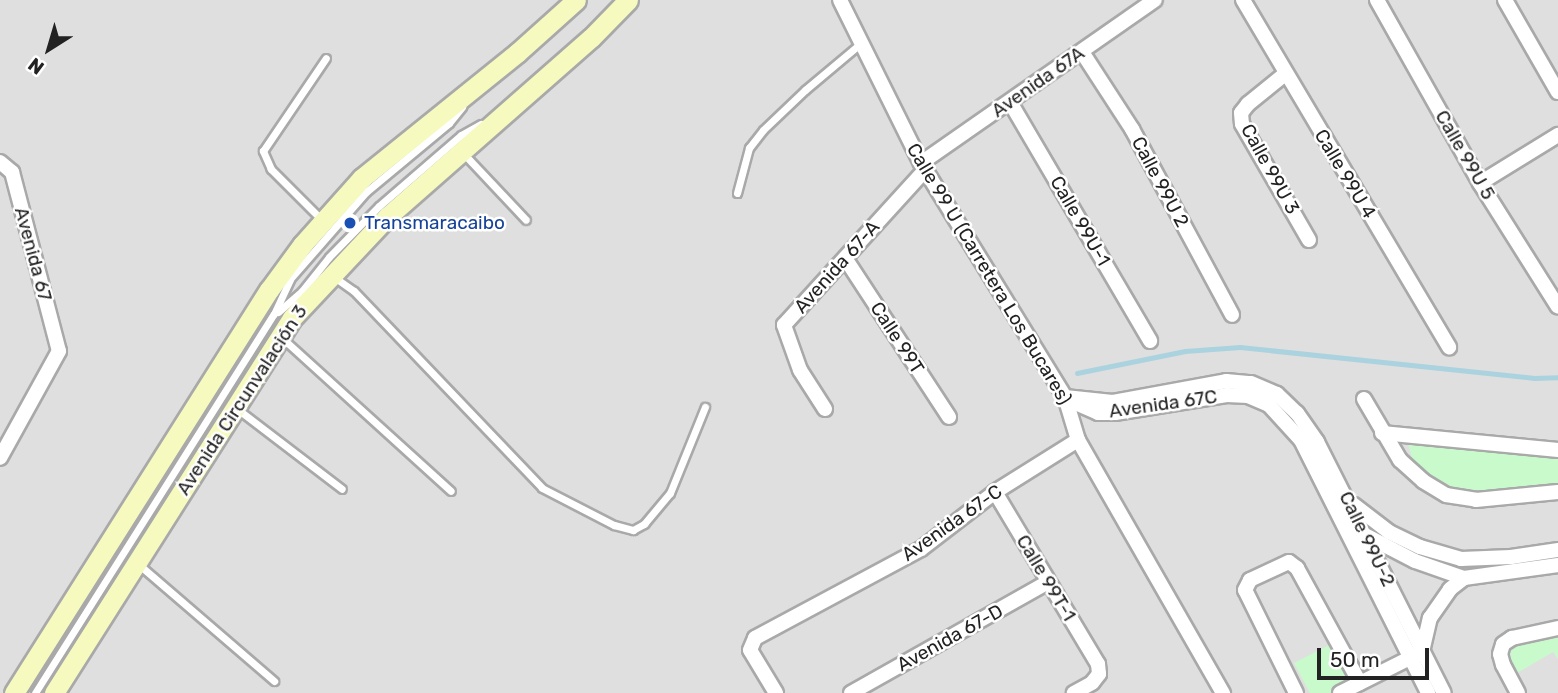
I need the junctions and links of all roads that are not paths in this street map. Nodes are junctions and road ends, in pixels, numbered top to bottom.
1 (576, 0) edge
2 (628, 0) edge
3 (840, 0) edge
4 (1155, 0) edge
5 (1243, 0) edge
6 (1377, 0) edge
7 (1505, 0) edge
8 (560, 8) edge
9 (862, 43) junction
10 (1082, 52) junction
11 (326, 58) dead end
12 (1285, 74) junction
13 (484, 80) junction
14 (1558, 92) edge
15 (1010, 102) junction
16 (515, 105) junction
17 (1558, 135) edge
18 (462, 152) junction
19 (0, 162) edge
20 (923, 167) junction
21 (1480, 183) junction
22 (737, 193) dead end
23 (526, 220) dead end
24 (323, 221) junction
25 (1308, 240) dead end
26 (845, 258) junction
27 (330, 275) junction
28 (1558, 307) edge
29 (274, 314) junction
30 (1232, 315) dead end
31 (280, 337) junction
32 (1150, 341) dead end
33 (1449, 347) dead end
34 (1065, 397) junction
35 (1363, 399) dead end
36 (1273, 400) junction
37 (235, 407) junction
38 (705, 407) dead end
39 (825, 409) dead end
40 (949, 418) dead end
41 (1382, 433) junction
42 (1078, 440) junction
43 (1558, 450) edge
44 (0, 458) edge
45 (342, 489) dead end
46 (451, 491) dead end
47 (995, 492) junction
48 (1558, 492) edge
49 (1347, 499) junction
50 (1340, 514) junction
51 (1364, 534) junction
52 (1558, 550) edge
53 (136, 563) junction
54 (1558, 565) edge
55 (1464, 578) junction
56 (1048, 582) junction
57 (1558, 628) edge
58 (1416, 655) junction
59 (274, 681) dead end
60 (1360, 683) junction
61 (14, 693) edge
62 (35, 693) edge
63 (54, 693) edge
64 (776, 693) edge
65 (851, 693) edge
66 (1074, 693) edge
67 (1223, 693) edge
68 (1296, 693) edge
69 (1340, 693) edge
70 (1429, 693) edge
71 (1444, 693) edge
72 (1518, 693) edge

1 - 8 main road, Avenida Circunvalación 3
2 - 16 main road, Avenida Circunvalación 3
3 - 9 street, Calle 99 U (Carretera Los Bucares)
4 - 10 street, Avenida 67A
5 - 12 street, Calle 99U 4
6 - 21 street, Calle 99U 5
7 - 14 street
8 - 13 main road, Avenida Circunvalación 3
9 - 20 street, Calle 99 U (Carretera Los Bucares)
9 - 22 lane
10 - 15 street, Avenida 67A
10 - 30 street, Calle 99U 2
11 - 24 lane
12 - 25 street, Calle 99U 3
12 - 33 street, Calle 99U 4
13 - 24 main road, Avenida Circunvalación 3
13 - 29 lane
15 - 20 street, Avenida 67A
15 - 32 street, Calle 99U-1
16 - 18 main road, Avenida Circunvalación 3
16 - 29 lane
17 - 21 street
18 - 23 lane
18 - 27 main road, Avenida Circunvalación 3
19 - 44 street, Avenida 67
20 - 26 street, Avenida 67-A
20 - 34 street, Calle 99 U (Carretera Los Bucares)
21 - 28 street, Calle 99U 5
24 - 61 main road, Avenida Circunvalación 3
26 - 39 street, Avenida 67-A
26 - 40 street, Calle 99T
27 - 31 main road, Avenida Circunvalación 3
27 - 38 lane
29 - 62 lane
31 - 37 main road, Avenida Circunvalación 3
31 - 46 lane
34 - 36 street, Avenida 67C
34 - 42 street, Calle 99 U (Carretera Los Bucares)
35 - 41 street
36 - 49 street, Calle 99U-2
36 - 50 street, Calle 99U-2
37 - 45 lane
37 - 53 main road, Avenida Circunvalación 3
41 - 43 street
41 - 48 street
42 - 47 street, Avenida 67-C
42 - 67 street, Calle 99 U (Carretera Los Bucares)
47 - 56 street, Calle 99T-1
47 - 64 street, Avenida 67-C
49 - 51 street, Calle 99U-2
49 - 52 street
50 - 51 street
50 - 58 street, Calle 99U-2
51 - 55 street
51 - 58 street, Calle 99U-2
53 - 59 lane
53 - 63 main road, Avenida Circunvalación 3
54 - 55 street
55 - 58 street
56 - 65 street, Avenida 67-D
56 - 66 street, Calle 99T-1
57 - 72 street
58 - 60 street
58 - 70 street, Calle 99U-2
58 - 71 street, Calle 99U-2
60 - 68 street
60 - 69 street

